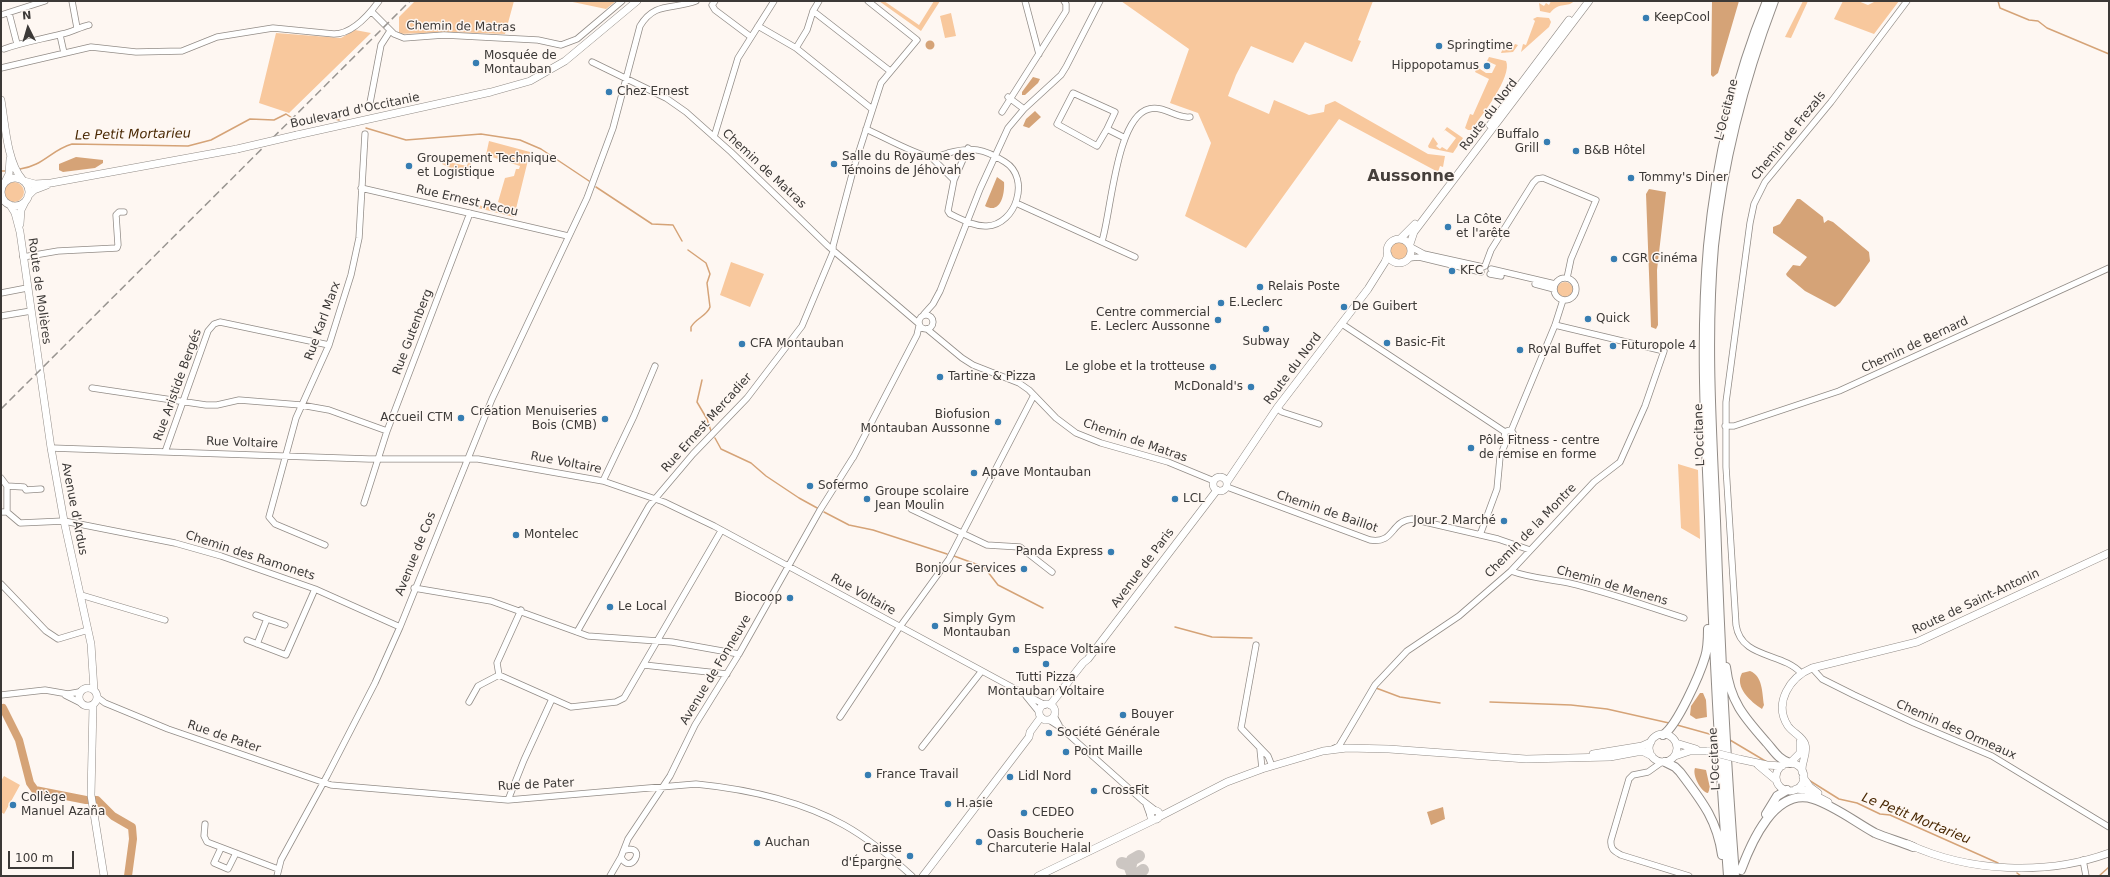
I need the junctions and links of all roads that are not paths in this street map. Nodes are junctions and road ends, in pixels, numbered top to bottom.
1 (45, 1) edge
2 (72, 1) edge
3 (379, 1) edge
4 (622, 1) edge
5 (637, 1) edge
6 (696, 1) edge
7 (715, 1) edge
8 (819, 1) edge
9 (868, 1) edge
10 (1025, 1) edge
11 (1064, 1) edge
12 (1100, 1) edge
13 (1584, 1) edge
14 (1589, 1) edge
15 (1767, 1) edge
16 (1774, 1) edge
17 (1907, 1) edge
18 (772, 2) edge
19 (371, 11) junction
20 (813, 11) junction
21 (9, 13) junction
22 (1, 15) edge
23 (90, 26) dead end
24 (758, 26) junction
25 (77, 28) junction
26 (390, 31) junction
27 (60, 35) junction
28 (751, 37) junction
29 (17, 44) junction
30 (796, 48) junction
31 (4, 50) dead end
32 (64, 53) junction
33 (1039, 54) junction
34 (592, 62) dead end
35 (1, 68) edge
36 (890, 71) junction
37 (626, 80) junction
38 (1010, 98) junction
39 (1, 100) edge
40 (369, 108) dead end
41 (872, 109) junction
42 (1024, 109) junction
43 (1002, 112) dead end
44 (1190, 117) dead end
45 (3, 129) edge
46 (866, 129) junction
47 (1107, 129) junction
48 (365, 134) dead end
49 (714, 137) junction
50 (1125, 138) junction
51 (968, 148) junction
52 (10, 153) junction
53 (931, 157) junction
54 (994, 157) junction
55 (23, 180) junction
56 (954, 180) junction
57 (51, 183) junction
58 (3, 184) edge
59 (361, 188) junction
60 (2, 199) edge
61 (27, 199) junction
62 (1016, 203) junction
63 (10, 205) junction
64 (124, 212) dead end
65 (470, 213) junction
66 (968, 222) junction
67 (20, 232) junction
68 (568, 236) junction
69 (1401, 238) junction
70 (1102, 241) junction
71 (1410, 246) junction
72 (833, 249) junction
73 (1388, 255) junction
74 (23, 257) junction
75 (1135, 257) dead end
76 (1409, 258) junction
77 (1396, 262) junction
78 (2109, 268) edge
79 (1486, 269) junction
80 (1567, 278) junction
81 (1554, 286) junction
82 (27, 288) junction
83 (1368, 289) junction
84 (1, 293) edge
85 (1562, 300) junction
86 (933, 304) junction
87 (31, 311) junction
88 (906, 312) junction
89 (923, 315) junction
90 (1, 316) edge
91 (932, 318) junction
92 (1342, 324) junction
93 (924, 326) junction
94 (1555, 326) junction
95 (329, 344) junction
96 (36, 353) joint
97 (655, 366) dead end
98 (92, 388) dead end
99 (1034, 395) junction
100 (184, 403) junction
101 (301, 405) junction
102 (1277, 408) junction
103 (1319, 424) dead end
104 (1725, 426) junction
105 (388, 431) junction
106 (1508, 431) junction
107 (51, 448) junction
108 (165, 452) junction
109 (286, 456) junction
110 (378, 458) junction
111 (467, 458) junction
112 (1, 478) edge
113 (603, 481) junction
114 (1214, 481) junction
115 (1226, 482) junction
116 (7, 486) junction
117 (41, 489) dead end
118 (1217, 490) junction
119 (654, 499) junction
120 (364, 503) dead end
121 (911, 509) dead end
122 (4, 512) edge
123 (64, 521) junction
124 (721, 531) junction
125 (962, 533) junction
126 (1480, 534) junction
127 (325, 545) dead end
128 (1530, 550) junction
129 (1710, 553) junction
130 (2109, 553) edge
131 (789, 568) junction
132 (1511, 571) junction
133 (1052, 572) dead end
134 (1, 584) edge
135 (414, 588) junction
136 (315, 589) junction
137 (1718, 591) junction
138 (81, 596) junction
139 (521, 610) junction
140 (256, 615) dead end
141 (1684, 618) dead end
142 (267, 619) junction
143 (166, 620) dead end
144 (284, 625) dead end
145 (400, 627) junction
146 (899, 628) junction
147 (88, 630) junction
148 (576, 632) junction
149 (247, 640) dead end
150 (659, 640) junction
151 (257, 644) junction
152 (1256, 645) dead end
153 (739, 654) junction
154 (644, 665) junction
155 (1812, 668) junction
156 (980, 672) junction
157 (1801, 673) junction
158 (727, 674) junction
159 (499, 676) junction
160 (90, 689) junction
161 (79, 692) junction
162 (57, 693) junction
163 (1, 695) edge
164 (552, 699) junction
165 (95, 702) junction
166 (469, 702) dead end
167 (82, 704) junction
168 (1047, 713) junction
169 (840, 717) dead end
170 (91, 724) junction
171 (1663, 735) junction
172 (1796, 735) junction
173 (1346, 736) junction
174 (1651, 742) junction
175 (1676, 743) junction
176 (922, 747) dead end
177 (1347, 748) junction
178 (1260, 749) junction
179 (1332, 750) junction
180 (1408, 751) junction
181 (1708, 751) junction
182 (1307, 756) junction
183 (1652, 756) junction
184 (1674, 756) junction
185 (1572, 757) junction
186 (1663, 762) junction
187 (1754, 763) junction
188 (1786, 764) junction
189 (1272, 766) junction
190 (1262, 769) junction
191 (1648, 772) junction
192 (1803, 774) junction
193 (1776, 780) junction
194 (324, 783) junction
195 (664, 786) junction
196 (1796, 789) junction
197 (1787, 790) junction
198 (508, 800) junction
199 (1829, 802) junction
200 (1154, 814) junction
201 (205, 824) dead end
202 (2109, 827) edge
203 (631, 834) junction
204 (1913, 847) junction
205 (221, 848) junction
206 (625, 850) junction
207 (634, 850) junction
208 (236, 853) junction
209 (2109, 853) edge
210 (621, 857) junction
211 (2083, 860) junction
212 (627, 864) junction
213 (278, 869) junction
214 (1739, 874) edge
215 (104, 876) edge
216 (277, 876) edge
217 (610, 876) edge
218 (912, 876) edge
219 (923, 876) edge
220 (1038, 876) edge
221 (1689, 876) edge
222 (1724, 876) edge
223 (1728, 876) edge
224 (2086, 876) edge

1 - 21 street
2 - 25 street
3 - 19 street
4 - 26 street, Chemin de Matras
5 - 57 main road, Boulevard d'Occitanie, bridge
6 - 37 street, Avenue de Cos
7 - 28 street
8 - 20 street
9 - 36 street, Rue Ernest Mercadier
10 - 33 street
11 - 33 street
12 - 42 street
13 - 69 main road, Route du Nord
14 - 71 main road, Route du Nord
15 - 129 highway, L'Occitane
16 - 137 highway, L'Occitane
17 - 104 street, Chemin de Frezals
18 - 24 street
19 - 26 street, Chemin de Matras
19 - 32 street
20 - 30 street
20 - 36 street
21 - 22 street
21 - 29 street
23 - 25 street
24 - 28 street
24 - 30 street
25 - 27 street
26 - 40 street
27 - 29 street
27 - 32 street
28 - 49 street
29 - 31 street
30 - 41 street
32 - 35 street
33 - 38 street
34 - 37 street, Chemin de Matras
36 - 41 street, Rue Ernest Mercadier
37 - 49 street, Chemin de Matras
37 - 68 street, Avenue de Cos
38 - 42 street
38 - 43 street
39 - 45 main road
41 - 46 street, Rue Ernest Mercadier
42 - 54 street
44 - 50 street
45 - 52 main road
46 - 53 street
46 - 72 street, Rue Ernest Mercadier
47 - 47 street
47 - 50 street
48 - 59 street, Rue Karl Marx
49 - 72 street, Chemin de Matras
50 - 70 street
51 - 53 street
51 - 54 street
51 - 56 street
52 - 55 main road
52 - 58 main road
53 - 56 street
54 - 62 street
54 - 66 street
55 - 57 main road, Boulevard d'Occitanie
55 - 58 main road
55 - 61 main road
56 - 66 street
57 - 61 main road, Boulevard d'Occitanie
58 - 60 main road
59 - 65 street, Rue Ernest Pecou
59 - 95 street, Rue Karl Marx
60 - 63 main road
61 - 63 main road
61 - 67 main road, Route de Molières
62 - 66 street
62 - 70 street
63 - 67 main road, Route de Molières
64 - 74 street
65 - 68 street, Rue Ernest Pecou
65 - 105 street, Rue Gutenberg
66 - 86 street
67 - 74 main road, Route de Molières
68 - 111 street, Avenue de Cos
69 - 71 main road
69 - 73 main road
70 - 75 street
71 - 76 main road
71 - 79 street
72 - 88 street, Chemin de Matras
72 - 119 street, Rue Ernest Mercadier
73 - 77 main road
73 - 83 main road, Route du Nord
74 - 82 main road, Route de Molières
76 - 77 main road
76 - 79 street
77 - 83 main road, Route du Nord
78 - 104 street, Chemin de Bernard
79 - 80 street
79 - 81 street
80 - 81 street
80 - 85 street
81 - 85 street
82 - 84 street
82 - 87 main road, Route de Molières
83 - 92 main road, Route du Nord
85 - 94 street
86 - 89 street
86 - 91 street
87 - 90 street
87 - 96 main road, Route de Molières
88 - 89 street, Chemin de Matras
88 - 93 street, Chemin de Matras
89 - 91 street, Chemin de Matras
89 - 93 street
91 - 93 street
92 - 102 main road, Route du Nord
92 - 106 street
93 - 99 street, Chemin de Matras
93 - 131 street, Avenue de Fonneuve
94 - 106 street
94 - 128 street, Chemin de la Montre
95 - 100 street, Rue Aristide Bergés
95 - 101 street, Rue Karl Marx
96 - 107 main road, Avenue d'Ardus
97 - 113 street
98 - 100 street
99 - 114 street, Chemin de Matras
99 - 125 street
100 - 101 street
100 - 108 street, Rue Aristide Bergés
101 - 105 street
101 - 109 street, Rue Karl Marx
102 - 103 street
102 - 115 main road, Route du Nord
104 - 157 street
105 - 110 street, Rue Gutenberg
106 - 126 street
107 - 108 street, Rue Voltaire
107 - 123 main road, Avenue d'Ardus
108 - 109 street, Rue Voltaire
109 - 110 street, Rue Voltaire
109 - 127 street, Rue Karl Marx
110 - 111 street, Rue Voltaire
110 - 120 street, Rue Gutenberg
111 - 113 street, Rue Voltaire
111 - 135 street, Avenue de Cos
112 - 116 street
113 - 119 street, Rue Voltaire
114 - 115 main road
114 - 118 main road
115 - 118 main road
115 - 126 street, Chemin de Baillot
116 - 117 street
116 - 122 street
118 - 168 main road, Avenue de Paris
119 - 124 street, Rue Voltaire
119 - 148 street, Rue Ernest Mercadier
121 - 125 street
122 - 123 street, Chemin des Ramonets
123 - 136 street, Chemin des Ramonets
123 - 138 main road, Avenue d'Ardus
124 - 131 street, Rue Voltaire
124 - 150 street
125 - 133 street
125 - 146 street
126 - 128 street, Chemin de Baillot
128 - 132 street, Chemin de la Montre
129 - 171 highway
129 - 223 highway, L'Occitane
130 - 155 main road, Route de Saint-Antonin
131 - 146 street, Rue Voltaire
131 - 153 street, Avenue de Fonneuve
132 - 141 street, Chemin de Menens
132 - 173 street, Chemin de la Montre
134 - 147 street
135 - 139 street
135 - 145 street, Avenue de Cos
136 - 145 street, Chemin des Ramonets
136 - 151 street
137 - 188 highway
137 - 214 highway, L'Occitane
138 - 143 street
138 - 147 main road, Avenue d'Ardus
139 - 148 street
139 - 159 street
140 - 142 street
142 - 144 street
142 - 151 street
145 - 194 street, Avenue de Cos
146 - 156 street, Rue Voltaire
146 - 169 street
147 - 160 main road, Avenue d'Ardus
148 - 150 street
149 - 151 street
150 - 153 street
150 - 154 street
152 - 178 street
153 - 158 street, Avenue de Fonneuve
154 - 158 street
154 - 164 street
155 - 157 main road, Route de Saint-Antonin
155 - 202 street, Chemin des Ormeaux
156 - 168 street, Rue Voltaire
156 - 176 street
157 - 172 main road, Route de Saint-Antonin
158 - 195 street, Avenue de Fonneuve
159 - 164 street
159 - 166 street
160 - 161 main road
160 - 165 main road, Avenue d'Ardus
161 - 162 street
161 - 167 main road
162 - 163 street
162 - 167 street
164 - 198 street
165 - 167 main road
165 - 170 main road
165 - 194 street, Rue de Pater
167 - 170 main road
168 - 200 street, Rue Voltaire
168 - 219 main road, Avenue de Paris
170 - 215 main road
171 - 174 main road
171 - 175 main road
172 - 188 main road, Route de Saint-Antonin
172 - 192 main road, Route de Saint-Antonin
173 - 177 street
173 - 179 street, Chemin de la Montre
174 - 183 main road
174 - 185 main road
175 - 181 main road
175 - 184 main road
177 - 179 main road
177 - 180 main road
178 - 189 street
178 - 190 street
179 - 182 main road
180 - 182 main road
180 - 185 main road
181 - 184 main road
181 - 187 main road, bridge
182 - 189 main road
183 - 185 main road
183 - 186 main road
183 - 191 street
184 - 186 main road
186 - 191 street
186 - 222 highway
187 - 188 main road
187 - 193 main road
188 - 192 main road
188 - 193 main road
189 - 190 main road
190 - 200 main road
191 - 221 street
192 - 196 main road
192 - 199 main road
193 - 197 main road
194 - 198 street, Rue de Pater
194 - 213 street, Avenue de Cos
195 - 198 street, Rue de Pater
195 - 203 street, Avenue de Fonneuve
195 - 218 street, Rue de Pater
196 - 197 main road
196 - 199 main road
197 - 214 highway
199 - 204 main road
200 - 220 main road
201 - 205 street
203 - 206 street, Avenue de Fonneuve
203 - 207 street
204 - 211 main road
204 - 214 highway
205 - 208 street
205 - 208 street
206 - 207 street
206 - 210 street, Avenue de Fonneuve
207 - 212 street, Avenue de Fonneuve
208 - 213 street
209 - 211 main road
210 - 212 street
210 - 217 street, Avenue de Fonneuve
211 - 224 street
212 - 217 street, Avenue de Fonneuve
213 - 216 street, Avenue de Cos

